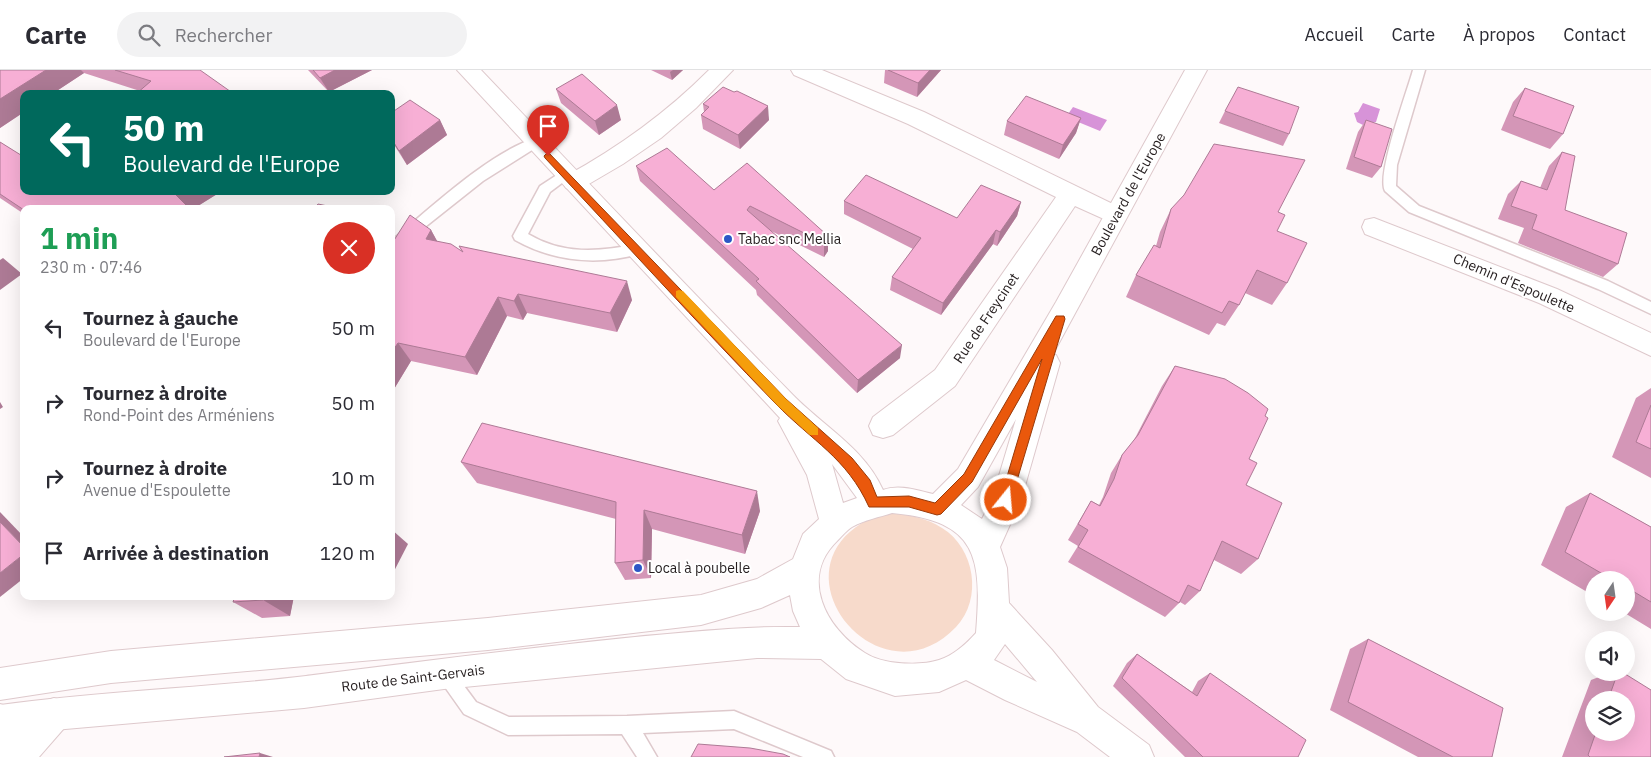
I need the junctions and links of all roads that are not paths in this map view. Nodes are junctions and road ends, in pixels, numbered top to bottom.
1 (468, 70) edge
2 (722, 70) edge
3 (802, 70) edge
4 (1196, 70) edge
5 (1419, 70) edge
6 (536, 142) junction
7 (570, 178) junction
8 (1071, 194) junction
9 (1115, 215) junction
10 (1374, 226) dead end
11 (395, 245) edge
12 (637, 249) junction
13 (1651, 308) edge
14 (1060, 319) junction
15 (1651, 344) edge
16 (782, 403) junction
17 (883, 426) dead end
18 (874, 503) junction
19 (937, 510) junction
20 (834, 522) junction
21 (985, 546) junction
22 (802, 570) junction
23 (994, 609) junction
24 (826, 642) junction
25 (967, 663) junction
26 (444, 673) junction
27 (0, 684) edge
28 (54, 714) junction
29 (1089, 720) junction
30 (0, 721) edge
31 (628, 725) junction
32 (9, 757) edge
33 (17, 757) edge
34 (648, 757) edge
35 (826, 757) edge
36 (1137, 757) edge

1 - 6 main road
2 - 7 main road
3 - 8 main road
4 - 9 main road, Boulevard de l'Europe
5 - 13 lane
6 - 7 main road
6 - 11 lane
7 - 12 main road
7 - 12 lane
8 - 9 main road
8 - 17 main road, Rue de Freycinet
9 - 14 main road, Boulevard de l'Europe
10 - 15 main road, Chemin d'Espoulette
12 - 16 main road
14 - 19 main road, Boulevard de l'Europe
14 - 21 main road, Boulevard de l'Europe
16 - 18 main road
16 - 20 main road
18 - 19 main road
18 - 20 main road
19 - 21 main road
20 - 22 main road
21 - 23 main road
22 - 24 main road
22 - 27 main road
23 - 25 main road
23 - 29 main road
24 - 25 main road
24 - 26 main road, Route de Saint-Gervais
25 - 29 main road
26 - 28 main road, Route de Saint-Gervais
26 - 31 lane
28 - 30 main road, Route de Saint-Gervais
28 - 33 main road
29 - 36 main road
30 - 32 main road
31 - 34 lane
31 - 35 lane

